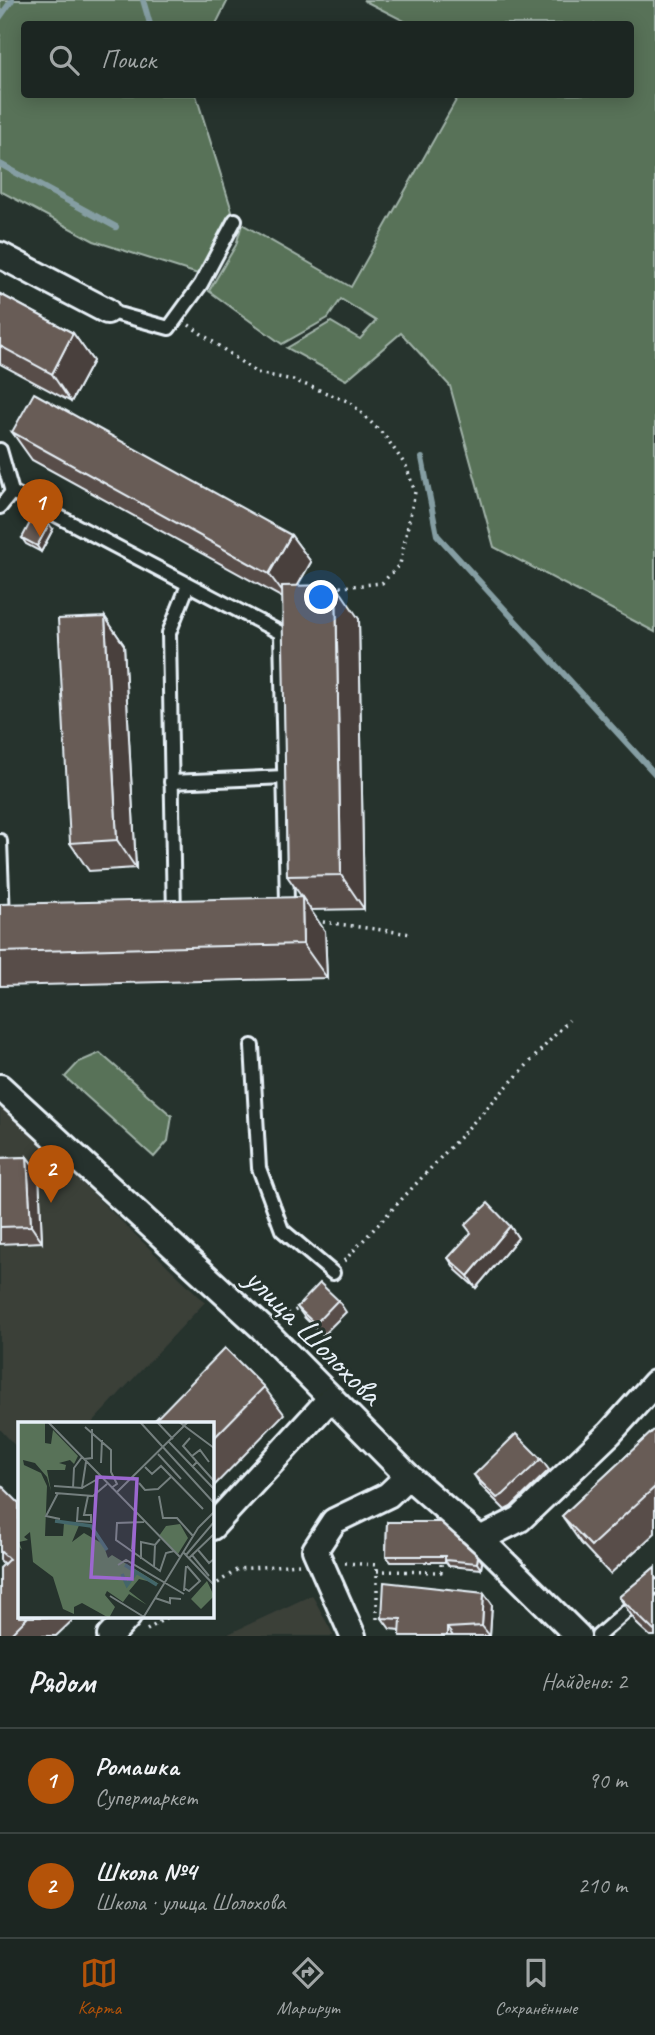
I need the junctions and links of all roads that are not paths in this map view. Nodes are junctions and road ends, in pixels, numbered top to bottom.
1 (235, 220) dead end
2 (0, 255) edge
3 (107, 311) joint
4 (0, 450) edge
5 (12, 492) junction
6 (0, 507) edge
7 (188, 584) junction
8 (285, 777) junction
9 (171, 782) junction
10 (0, 841) edge
11 (269, 914) edge
12 (187, 917) edge
13 (7, 924) edge
14 (252, 1046) dead end
15 (0, 1087) edge
16 (333, 1273) road end
17 (655, 1383) edge
18 (331, 1398) junction
19 (408, 1476) junction
20 (214, 1525) edge
21 (480, 1539) junction
22 (655, 1587) edge
23 (136, 1625) edge
24 (110, 1636) edge
25 (353, 1636) edge
26 (578, 1636) edge
27 (598, 1636) edge

1 - 3 lane
2 - 3 street
4 - 5 lane
5 - 6 lane
5 - 7 lane
7 - 8 lane
7 - 9 lane
8 - 9 lane
8 - 11 lane
9 - 12 lane
10 - 13 lane
14 - 16 lane
15 - 18 street, улица Шолохова
17 - 21 street
18 - 19 street, улица Шолохова
18 - 20 street
19 - 21 street, улица Шолохова
19 - 25 street
21 - 26 street, улица Шолохова
22 - 27 lane
23 - 24 street

